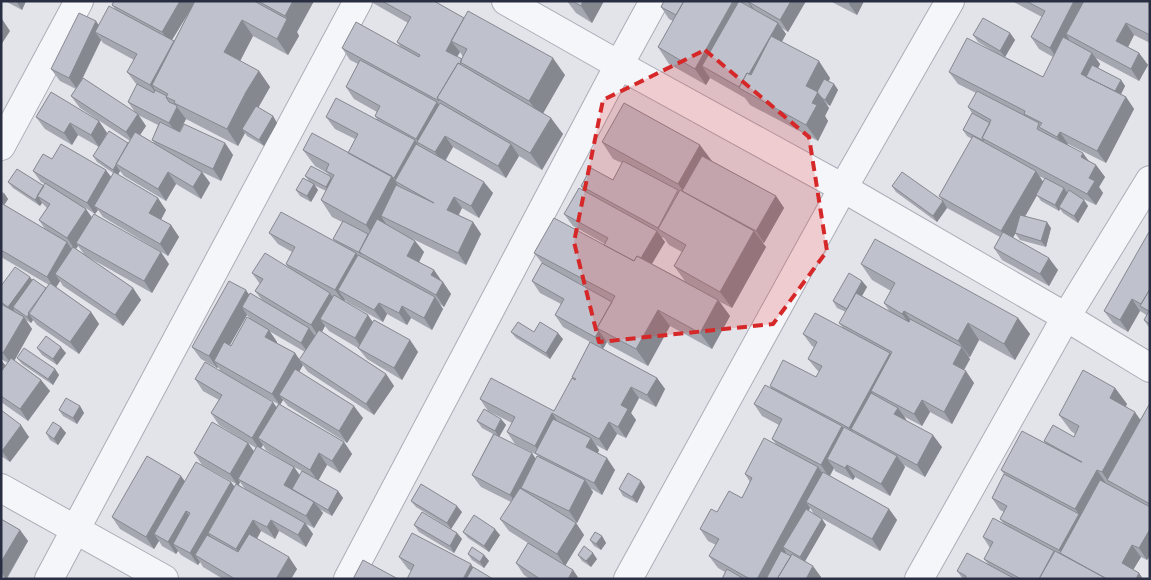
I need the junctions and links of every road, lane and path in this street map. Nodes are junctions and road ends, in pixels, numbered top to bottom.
1 (79, 1) edge
2 (358, 1) edge
3 (506, 1) edge
4 (654, 1) edge
5 (950, 1) edge
6 (619, 65) junction
7 (1, 146) edge
8 (1150, 180) edge
9 (843, 188) junction
10 (1066, 317) junction
11 (1150, 368) edge
12 (1, 488) edge
13 (76, 530) junction
14 (49, 579) edge
15 (164, 579) edge
16 (348, 579) edge
17 (628, 579) edge
18 (919, 579) edge

1 - 7 street
2 - 13 street
3 - 6 street
4 - 6 street
5 - 9 street
6 - 9 street
6 - 16 street
8 - 10 street
9 - 10 street
9 - 17 street
10 - 11 street
10 - 18 street
12 - 13 street
13 - 14 street
13 - 15 street

